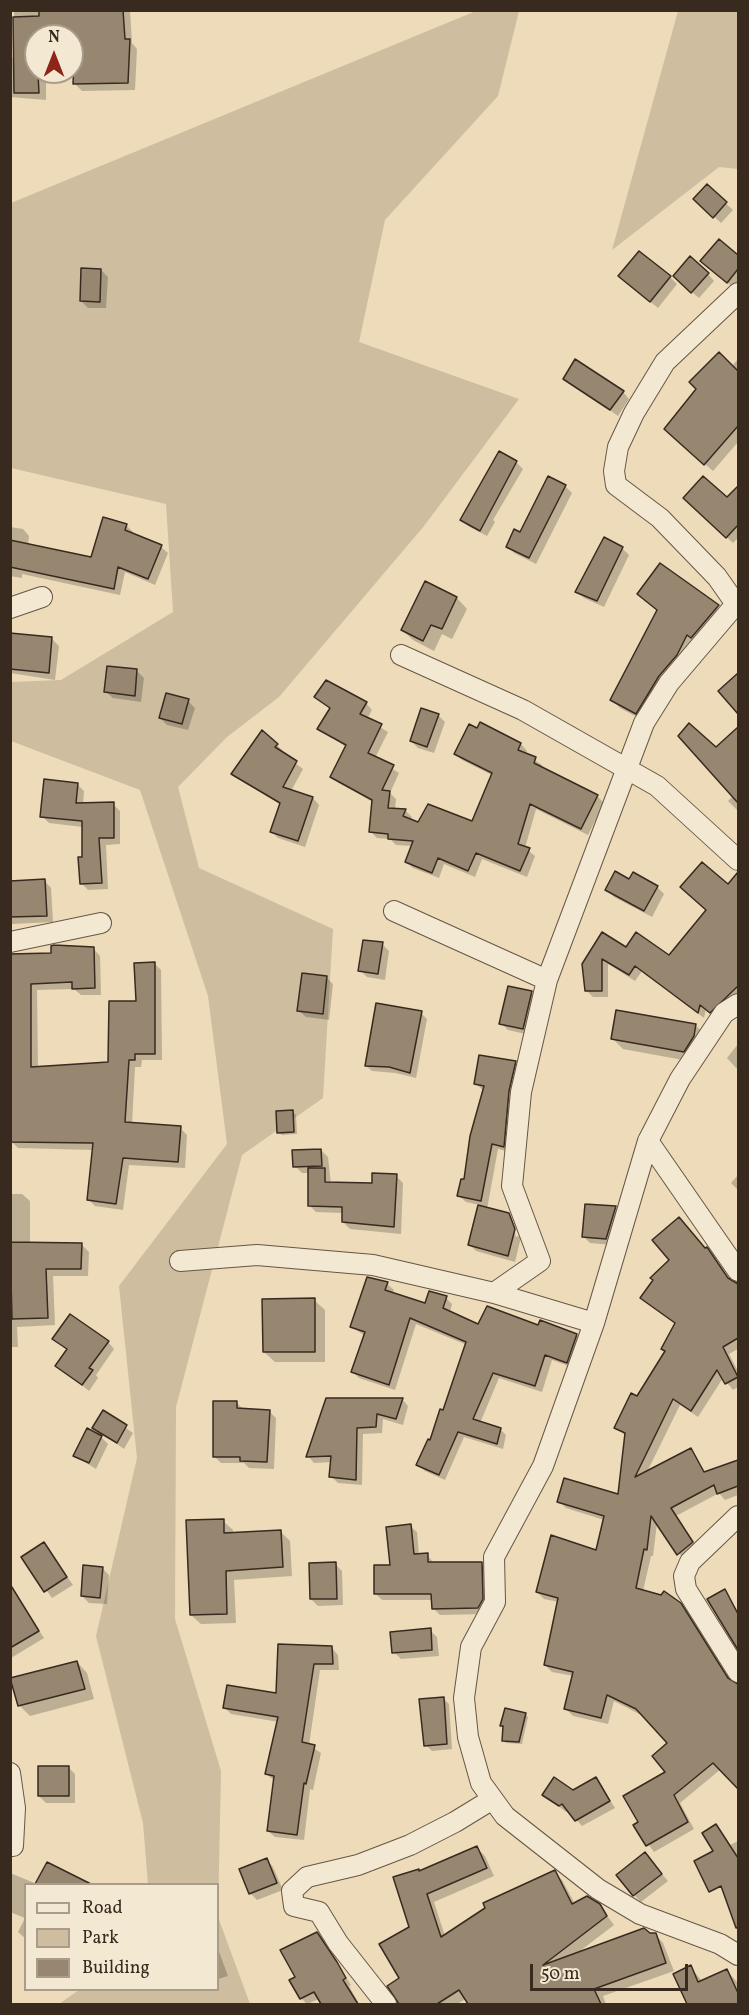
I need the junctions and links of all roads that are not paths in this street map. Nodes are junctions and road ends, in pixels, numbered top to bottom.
1 (738, 293) edge
2 (42, 597) dead end
3 (737, 605) edge
4 (10, 608) edge
5 (400, 655) dead end
6 (628, 770) junction
7 (738, 860) edge
8 (394, 910) dead end
9 (101, 923) dead end
10 (10, 942) edge
11 (547, 980) junction
12 (738, 1004) edge
13 (648, 1141) junction
14 (180, 1261) dead end
15 (738, 1271) edge
16 (494, 1293) junction
17 (594, 1323) junction
18 (738, 1516) edge
19 (738, 1672) edge
20 (10, 1773) edge
21 (491, 1800) junction
22 (13, 1846) dead end
23 (738, 1955) edge
24 (386, 2004) edge

1 - 3 street
2 - 4 street
3 - 6 street
5 - 6 street
6 - 7 street
6 - 11 street
8 - 11 street
9 - 10 street
11 - 16 street
12 - 13 street
13 - 15 street
13 - 17 street
14 - 16 street
16 - 17 street
17 - 21 street
18 - 19 street
20 - 22 street
21 - 23 street
21 - 24 street

